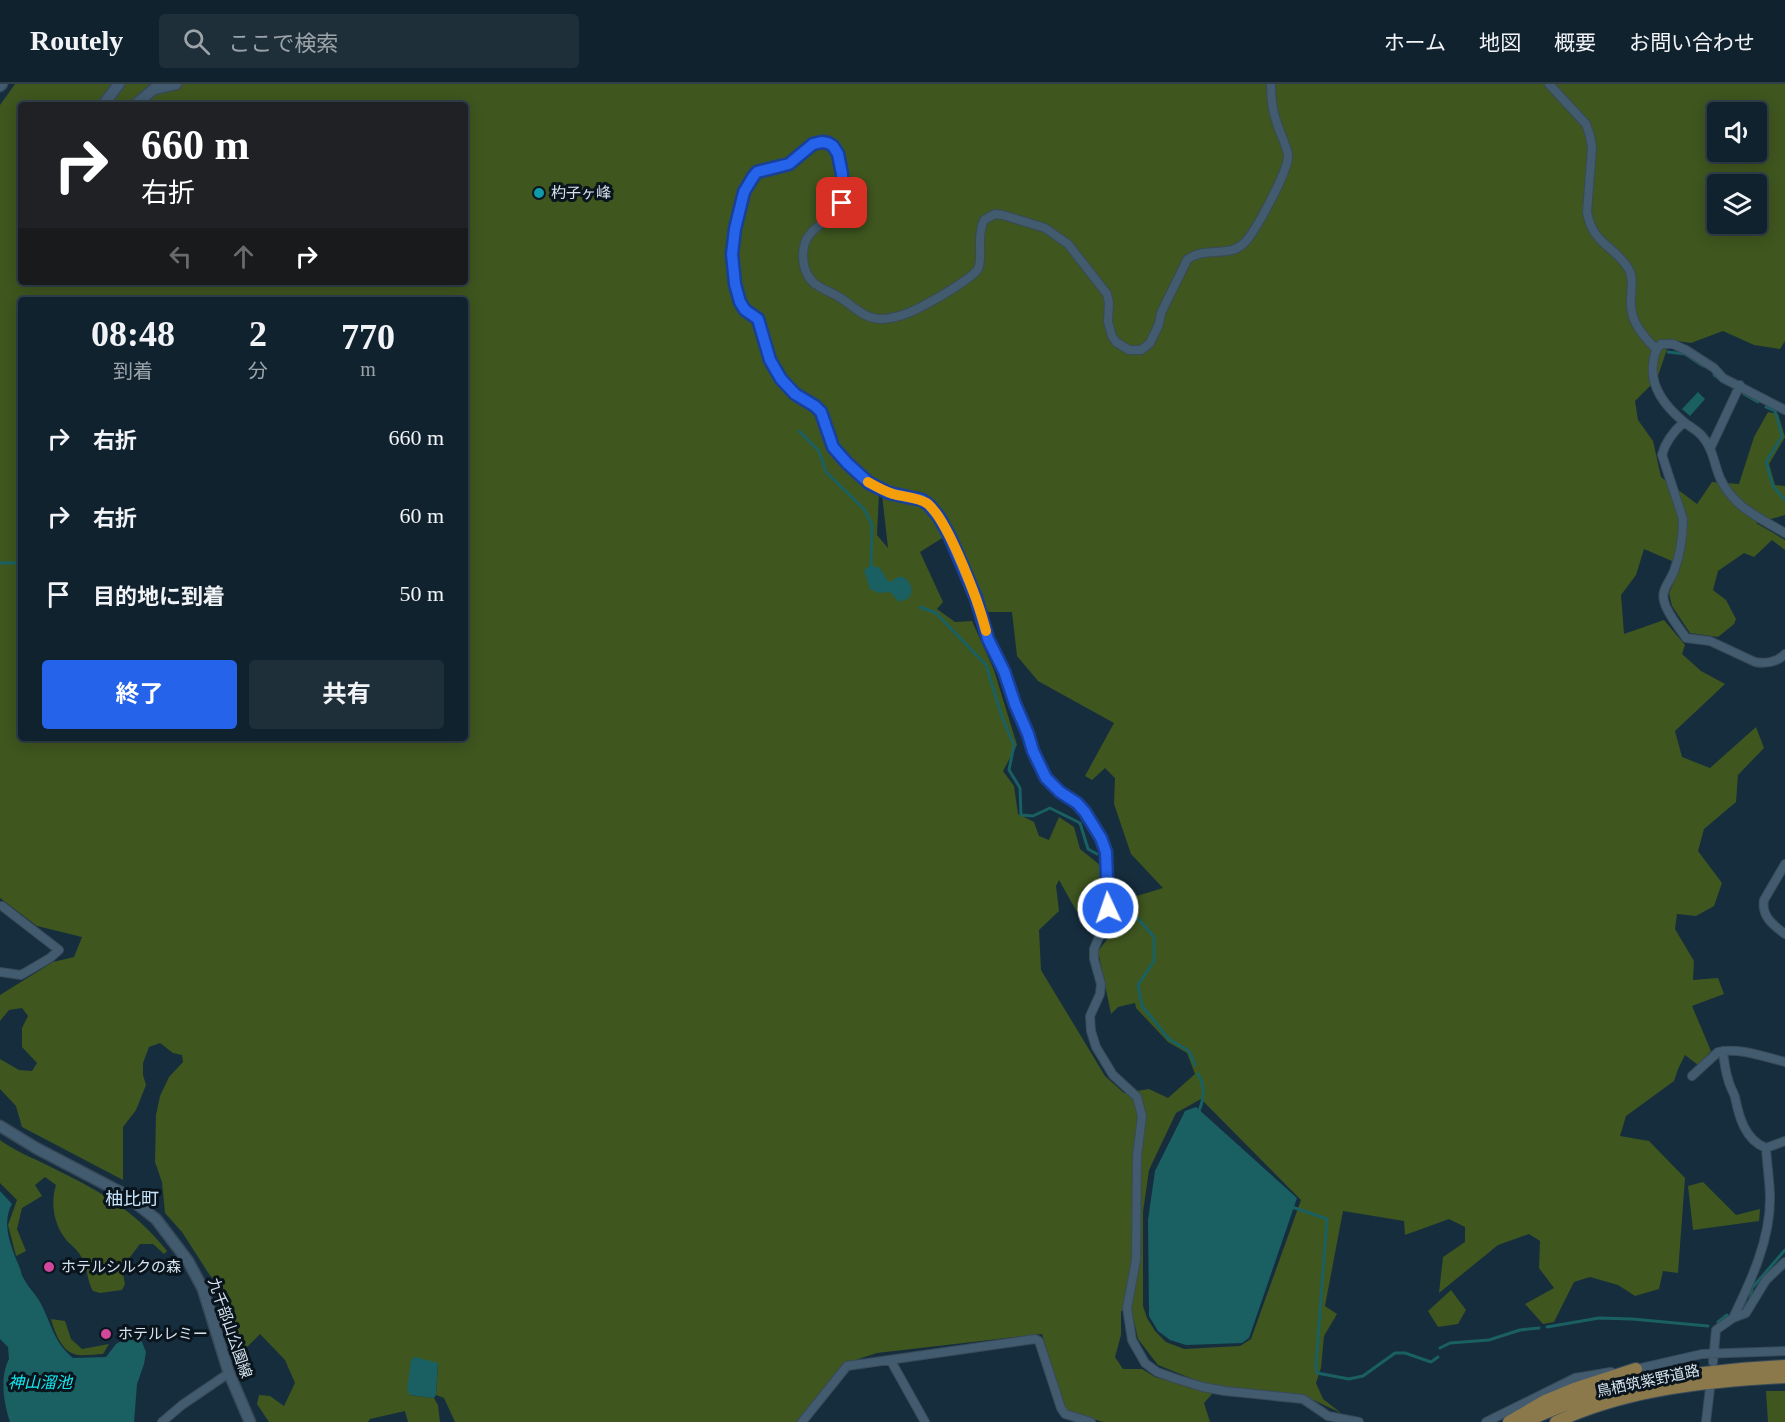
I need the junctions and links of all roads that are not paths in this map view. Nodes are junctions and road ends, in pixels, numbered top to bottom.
1 (118, 84) edge
2 (176, 84) edge
3 (1271, 84) edge
4 (1549, 84) edge
5 (105, 102) edge
6 (138, 102) edge
7 (1656, 349) junction
8 (1740, 386) junction
9 (1785, 410) edge
10 (1684, 422) junction
11 (1710, 449) junction
12 (1785, 533) edge
13 (1785, 654) edge
14 (1785, 864) edge
15 (2, 906) dead end
16 (1785, 934) edge
17 (0, 972) edge
18 (1723, 1051) junction
19 (1785, 1062) edge
20 (1692, 1077) dead end
21 (0, 1126) edge
22 (1785, 1141) edge
23 (1766, 1148) junction
24 (1785, 1262) edge
25 (1733, 1318) junction
26 (1785, 1351) edge
27 (1714, 1353) junction
28 (891, 1361) junction
29 (1713, 1362) dead end
30 (1785, 1366) edge
31 (1636, 1370) junction
32 (229, 1373) junction
33 (1785, 1377) edge
34 (1710, 1388) dead end
35 (162, 1422) edge
36 (250, 1422) edge
37 (802, 1422) edge
38 (925, 1422) edge
39 (1091, 1422) edge
40 (1359, 1422) edge
41 (1486, 1422) edge
42 (1509, 1422) edge
43 (1525, 1422) edge
44 (1556, 1422) edge
45 (1706, 1422) edge

1 - 5 main road
2 - 6 main road
3 - 40 street
4 - 7 street
7 - 8 street
7 - 10 street
8 - 9 street
8 - 11 street
10 - 11 street
10 - 13 street
11 - 12 street
14 - 16 street
15 - 17 street
18 - 19 street
18 - 20 street
18 - 23 street
21 - 32 main road, 九千部山公園線
22 - 23 street
23 - 25 street
24 - 25 street
25 - 27 street
26 - 27 street
27 - 29 street
27 - 31 street
28 - 37 street
28 - 38 street
28 - 39 street
30 - 43 main road
31 - 41 street
31 - 42 main road
32 - 35 street
32 - 36 main road, 九千部山公園線
33 - 44 main road, 鳥栖筑紫野道路
34 - 45 street

